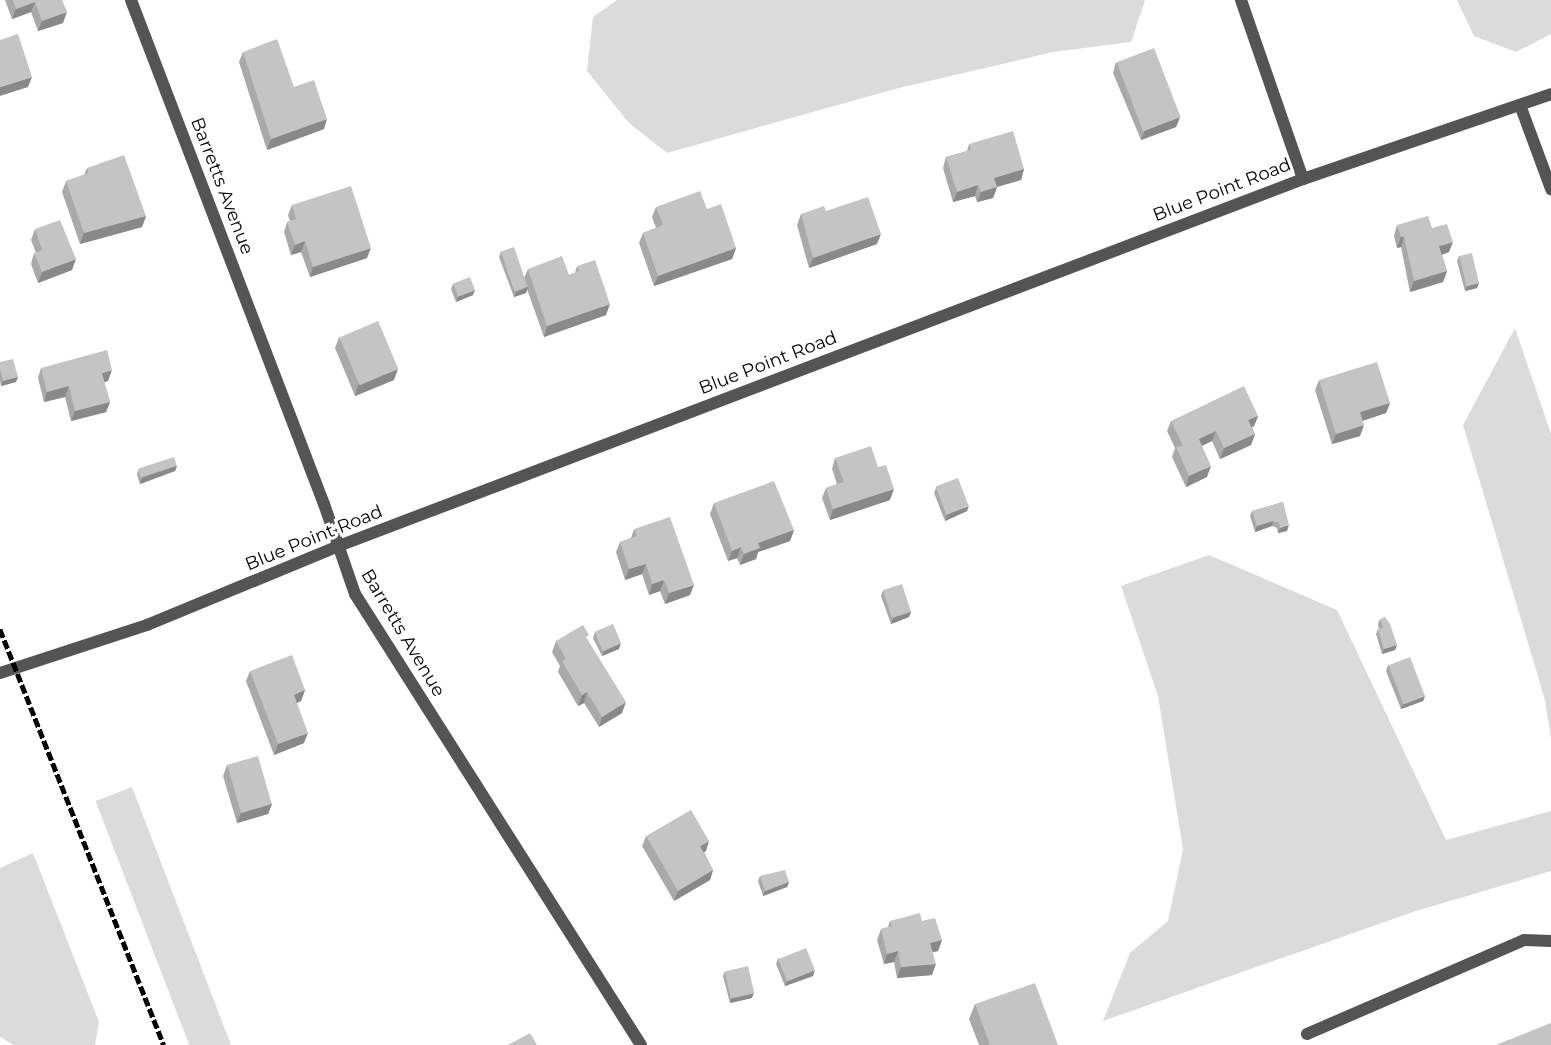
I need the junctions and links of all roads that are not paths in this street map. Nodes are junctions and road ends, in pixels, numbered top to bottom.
1 (131, 0) edge
2 (1241, 0) edge
3 (1551, 94) edge
4 (1520, 105) junction
5 (1303, 179) junction
6 (1551, 189) edge
7 (336, 547) junction
8 (0, 673) edge
9 (1551, 940) edge
10 (1307, 1034) dead end
11 (641, 1045) edge

1 - 7 street, Barretts Avenue
2 - 5 street
3 - 4 street, Blue Point Road
4 - 5 street, Blue Point Road
4 - 6 street
5 - 7 street, Blue Point Road
7 - 8 street, Blue Point Road
7 - 11 street, Barretts Avenue
9 - 10 street

